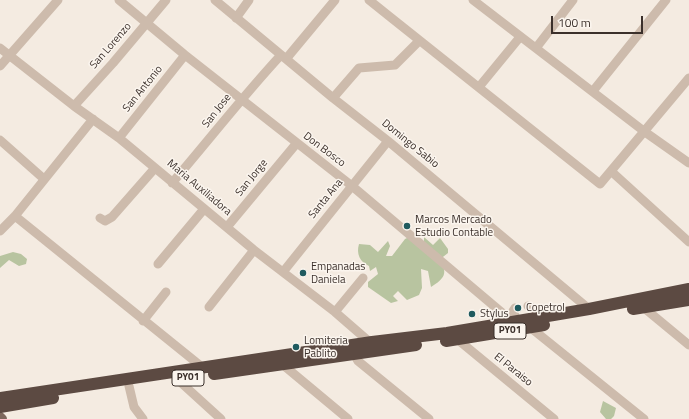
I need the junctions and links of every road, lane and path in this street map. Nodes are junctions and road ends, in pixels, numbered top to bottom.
1 (58, 0) edge
2 (119, 0) edge
3 (166, 0) edge
4 (215, 0) edge
5 (249, 0) edge
6 (335, 0) edge
7 (573, 0) edge
8 (666, 0) edge
9 (376, 2) edge
10 (479, 2) edge
11 (236, 18) junction
12 (146, 24) junction
13 (520, 37) junction
14 (419, 41) junction
15 (0, 48) edge
16 (536, 48) junction
17 (9, 54) junction
18 (185, 55) junction
19 (284, 57) junction
20 (0, 66) edge
21 (689, 78) edge
22 (479, 87) junction
23 (592, 91) junction
24 (242, 98) junction
25 (333, 98) junction
26 (74, 106) junction
27 (93, 119) junction
28 (645, 132) junction
29 (119, 138) junction
30 (0, 140) edge
31 (388, 141) junction
32 (296, 144) junction
33 (689, 163) edge
34 (155, 168) junction
35 (612, 172) junction
36 (44, 179) junction
37 (172, 183) junction
38 (352, 186) junction
39 (204, 209) junction
40 (15, 216) junction
41 (100, 218) dead end
42 (227, 227) junction
43 (0, 229) edge
44 (689, 242) edge
45 (254, 250) junction
46 (158, 264) dead end
47 (283, 272) junction
48 (363, 278) dead end
49 (689, 289) edge
50 (166, 292) dead end
51 (689, 300) edge
52 (528, 306) dead end
53 (209, 307) dead end
54 (643, 307) junction
55 (515, 308) dead end
56 (589, 309) junction
57 (336, 312) junction
58 (541, 317) junction
59 (144, 321) junction
60 (515, 322) junction
61 (531, 328) junction
62 (457, 339) junction
63 (689, 345) edge
64 (374, 346) junction
65 (352, 350) junction
66 (282, 364) junction
67 (202, 367) junction
68 (177, 379) junction
69 (129, 386) junction
70 (0, 398) edge
71 (0, 407) edge
72 (424, 418) edge
73 (143, 419) edge
74 (221, 419) edge
75 (348, 419) edge
76 (554, 419) edge
77 (644, 419) edge

1 - 17 street
2 - 12 street, Don Bosco
3 - 12 street, San Lorenzo
4 - 11 street, Domingo Sabio
5 - 11 street
6 - 19 street, San Jose
7 - 16 street
8 - 23 street
9 - 14 street
10 - 13 street
11 - 19 street, Domingo Sabio
12 - 18 street, Don Bosco
12 - 26 street, San Lorenzo
13 - 16 street
13 - 22 street
14 - 22 street
14 - 25 street
15 - 17 street, Maria Auxiliadora
16 - 23 street
17 - 20 street
17 - 26 street, Maria Auxiliadora
18 - 24 street, Don Bosco
18 - 29 street, San Antonio
19 - 24 street, San Jose
19 - 25 street, Domingo Sabio
21 - 28 street
22 - 35 street
23 - 28 street
24 - 32 street, Don Bosco
24 - 37 street, San Jose
25 - 31 street, Domingo Sabio
26 - 27 street, Maria Auxiliadora
27 - 29 street, Maria Auxiliadora
27 - 36 street
28 - 33 street
28 - 35 street
29 - 34 street, Maria Auxiliadora
30 - 36 street
31 - 38 street, Santa Ana
31 - 56 street, Domingo Sabio
32 - 38 street, Don Bosco
32 - 42 street, San Jorge
34 - 37 street, Maria Auxiliadora
34 - 41 street
35 - 44 street
36 - 40 street
37 - 39 street, Maria Auxiliadora
38 - 47 street, Santa Ana
38 - 60 street, Don Bosco
39 - 42 street, Maria Auxiliadora
39 - 46 street
40 - 43 street
40 - 59 street
42 - 45 street, Maria Auxiliadora
45 - 47 street, Maria Auxiliadora
45 - 53 street
47 - 57 street, Maria Auxiliadora
48 - 57 street
49 - 56 highway, PY01
50 - 59 street
51 - 54 highway, PY01
52 - 58 street
54 - 61 highway, PY01
54 - 63 street
55 - 60 street
56 - 58 highway, PY01
57 - 64 street, Maria Auxiliadora
58 - 60 highway, PY01
59 - 67 street
60 - 64 highway, PY01
61 - 62 highway, PY01
61 - 77 street
62 - 64 highway, PY01
62 - 76 street, El Paraiso
64 - 65 highway, PY01
65 - 66 highway, PY01
65 - 67 highway, PY01
65 - 72 street
66 - 68 highway, PY01
66 - 75 street
67 - 70 highway, PY01
68 - 69 highway, PY01
68 - 74 street
69 - 71 highway, PY01
69 - 73 street

